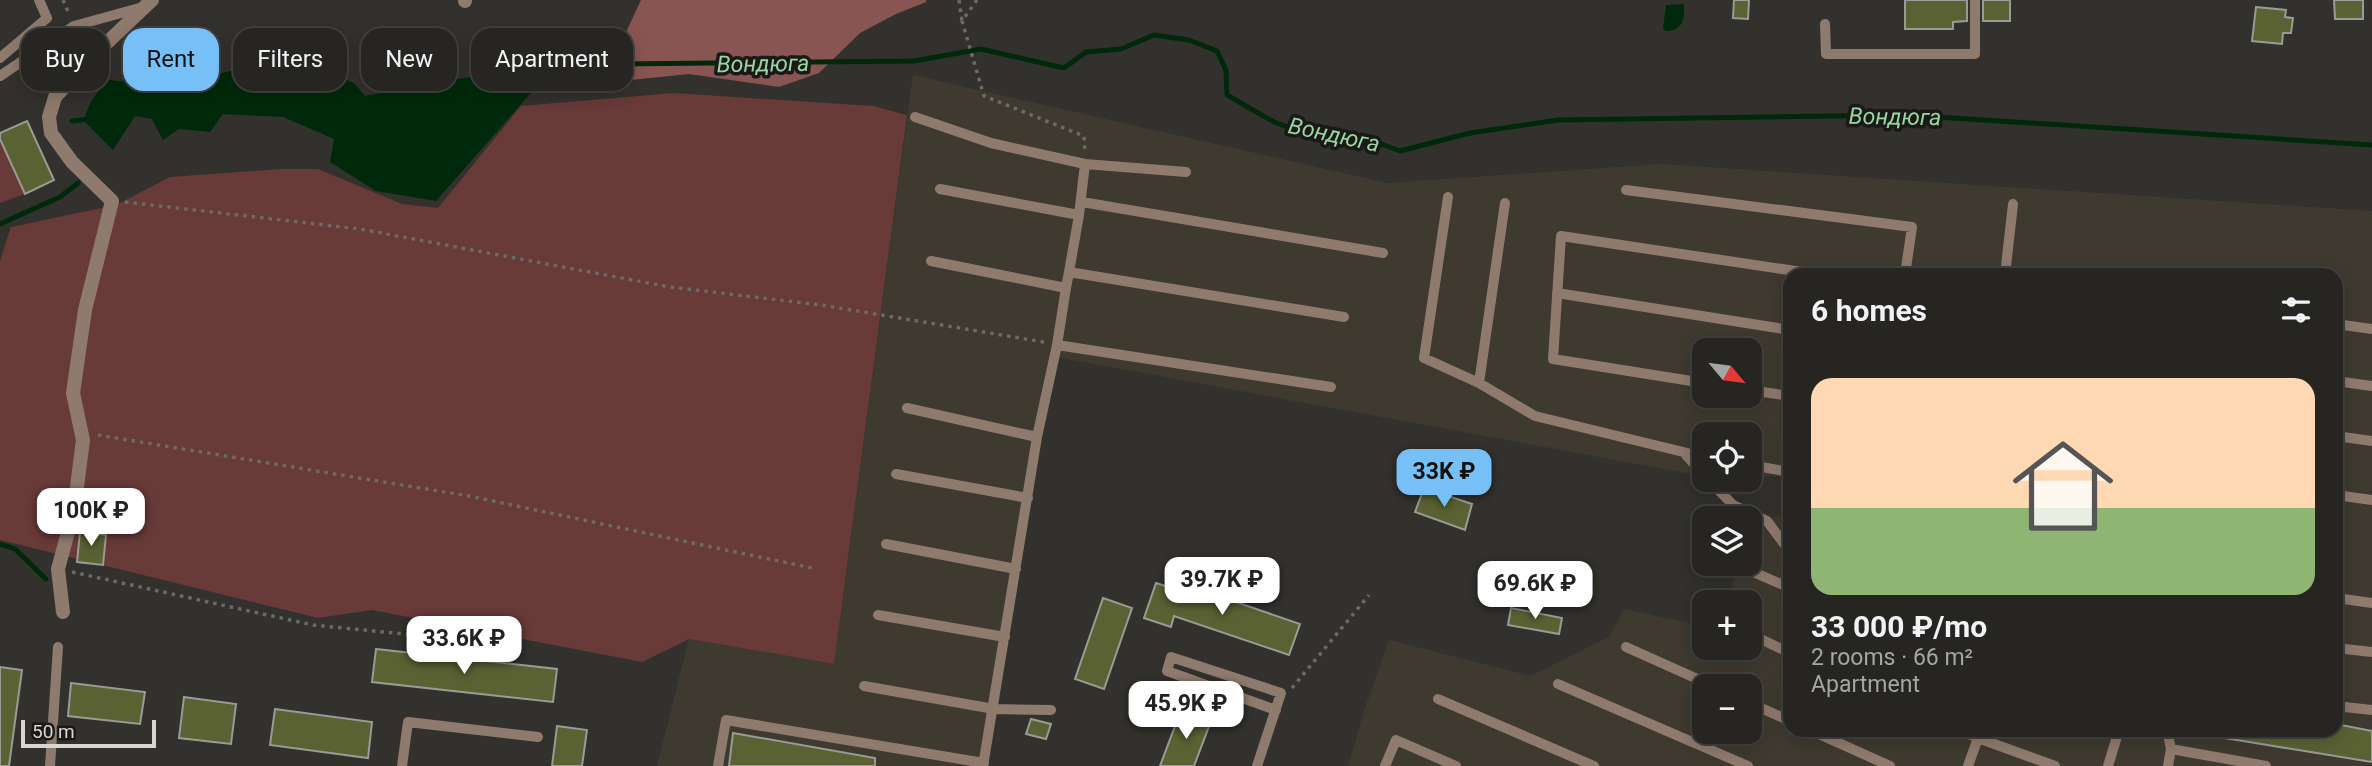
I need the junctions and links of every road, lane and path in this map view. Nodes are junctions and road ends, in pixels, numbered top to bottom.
1 (39, 0) edge
2 (959, 0) edge
3 (977, 0) edge
4 (1975, 0) edge
5 (148, 4) edge
6 (962, 22) junction
7 (1825, 24) dead end
8 (0, 58) edge
9 (0, 76) edge
10 (915, 117) dead end
11 (1085, 164) junction
12 (1186, 172) dead end
13 (940, 189) dead end
14 (1626, 190) dead end
15 (1448, 197) dead end
16 (112, 201) junction
17 (1082, 202) junction
18 (1506, 203) dead end
19 (2013, 204) dead end
20 (1079, 215) junction
21 (1383, 253) dead end
22 (931, 261) dead end
23 (1906, 268) edge
24 (2006, 268) edge
25 (1783, 269) edge
26 (1069, 272) junction
27 (1066, 288) junction
28 (1558, 293) junction
29 (1344, 317) dead end
30 (2343, 325) edge
31 (1783, 329) edge
32 (2372, 329) edge
33 (1057, 345) junction
34 (1692, 381) edge
35 (2343, 382) edge
36 (1479, 383) junction
37 (2372, 386) edge
38 (1331, 387) dead end
39 (1762, 392) edge
40 (1783, 396) edge
41 (907, 408) dead end
42 (81, 432) junction
43 (1037, 437) junction
44 (2343, 437) edge
45 (2372, 441) edge
46 (1685, 454) junction
47 (1692, 455) edge
48 (1692, 462) edge
49 (1762, 467) edge
50 (1783, 471) edge
51 (896, 474) dead end
52 (1721, 492) edge
53 (2343, 496) edge
54 (1028, 498) junction
55 (2372, 500) edge
56 (1783, 542) edge
57 (886, 544) dead end
58 (812, 568) dead end
59 (58, 569) junction
60 (1016, 569) junction
61 (1762, 576) edge
62 (1783, 585) edge
63 (1368, 595) dead end
64 (2343, 599) edge
65 (2372, 603) edge
66 (62, 612) dead end
67 (878, 615) dead end
68 (1005, 637) junction
69 (1762, 640) edge
70 (505, 644) dead end
71 (58, 647) dead end
72 (1626, 647) dead end
73 (2343, 649) edge
74 (1783, 650) edge
75 (2372, 652) edge
76 (1692, 677) edge
77 (1558, 684) dead end
78 (864, 686) dead end
79 (1281, 693) junction
80 (1438, 699) dead end
81 (2343, 707) edge
82 (1762, 708) edge
83 (993, 709) junction
84 (1051, 710) dead end
85 (1276, 710) junction
86 (2372, 710) edge
87 (1783, 718) edge
88 (538, 737) dead end
89 (1826, 737) edge
90 (2117, 737) edge
91 (2168, 737) edge
92 (1978, 738) joint
93 (2171, 749) junction
94 (984, 764) edge
95 (50, 766) edge
96 (402, 766) edge
97 (718, 766) edge
98 (1257, 766) edge
99 (1385, 766) edge
100 (1456, 766) edge
101 (1594, 766) edge
102 (1748, 766) edge
103 (1890, 766) edge
104 (1968, 766) edge
105 (2055, 766) edge
106 (2108, 766) edge
107 (2168, 766) edge
108 (2266, 766) edge

1 - 8 lane
2 - 6 path
3 - 6 path
4 - 7 lane
5 - 9 lane
5 - 16 street
6 - 11 path
10 - 11 lane
11 - 12 lane
11 - 17 lane
13 - 20 lane
14 - 23 lane
15 - 36 lane
16 - 33 path
16 - 42 street
17 - 20 lane
17 - 21 lane
18 - 36 lane
19 - 24 lane
20 - 26 lane
22 - 27 lane
25 - 28 lane
26 - 27 lane
26 - 29 lane
27 - 33 lane
28 - 31 lane
28 - 34 lane
30 - 32 lane
33 - 38 lane
33 - 43 lane
35 - 37 lane
36 - 46 lane
39 - 40 lane
41 - 43 lane
42 - 58 path
42 - 59 street
43 - 54 lane
44 - 45 lane
46 - 47 lane
46 - 48 lane
49 - 50 lane
51 - 54 lane
52 - 56 lane
53 - 55 lane
54 - 60 lane
57 - 60 lane
59 - 66 street
59 - 70 path
60 - 68 lane
61 - 62 lane
63 - 79 path
64 - 65 lane
67 - 68 lane
68 - 83 lane
69 - 74 lane
71 - 95 lane
72 - 76 lane
73 - 75 lane
77 - 102 lane
78 - 83 lane
79 - 85 lane
79 - 85 lane
80 - 101 lane
81 - 86 lane
82 - 87 lane
83 - 84 lane
83 - 94 lane
85 - 98 lane
88 - 96 lane
89 - 103 lane
90 - 106 lane
91 - 93 lane
92 - 104 lane
92 - 105 lane
93 - 107 lane
93 - 108 lane
94 - 97 lane
99 - 100 lane

